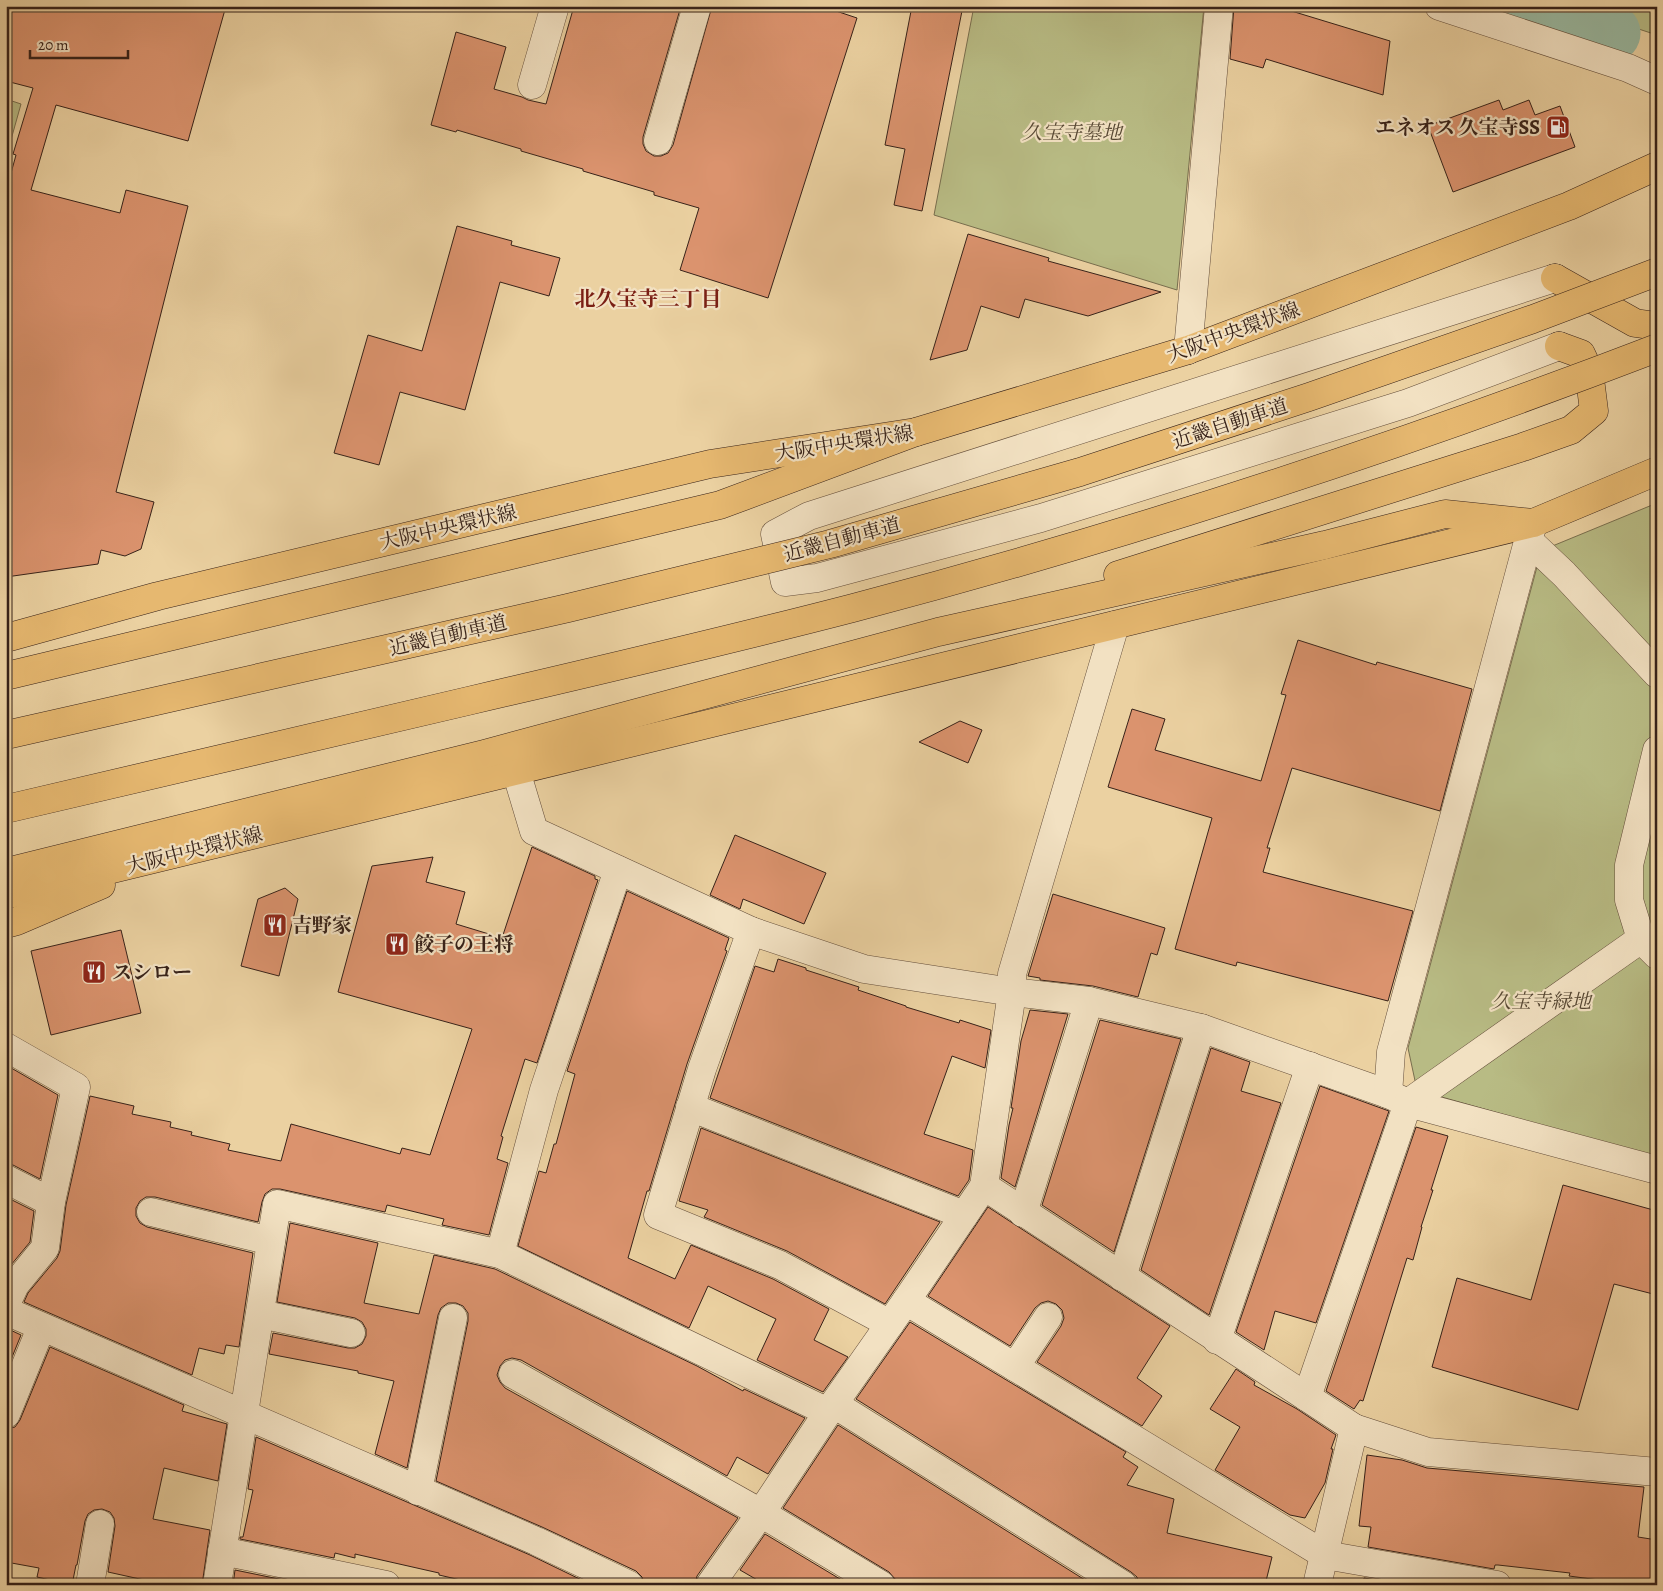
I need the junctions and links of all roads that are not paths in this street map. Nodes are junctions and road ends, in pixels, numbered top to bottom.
1 (555, 6) edge
2 (697, 6) edge
3 (1219, 6) edge
4 (1439, 6) edge
5 (1657, 81) edge
6 (532, 85) dead end
7 (658, 141) dead end
8 (1657, 166) edge
9 (1657, 272) edge
10 (1555, 278) joint
11 (1657, 326) edge
12 (1559, 346) joint
13 (1657, 348) edge
14 (1188, 350) junction
15 (916, 432) junction
16 (1657, 470) edge
17 (1531, 532) junction
18 (158, 596) junction
19 (1114, 624) junction
20 (6, 627) edge
21 (938, 632) junction
22 (6, 638) edge
23 (1657, 674) edge
24 (6, 676) edge
25 (6, 734) edge
26 (1657, 750) edge
27 (516, 771) junction
28 (6, 809) edge
29 (177, 854) junction
30 (618, 870) junction
31 (6, 872) edge
32 (6, 895) edge
33 (6, 924) edge
34 (751, 931) junction
35 (1649, 947) edge
36 (1012, 992) junction
37 (1089, 1002) junction
38 (1201, 1028) junction
39 (6, 1047) edge
40 (1310, 1066) junction
41 (1398, 1099) junction
42 (690, 1107) junction
43 (1657, 1170) edge
44 (6, 1179) edge
45 (984, 1186) junction
46 (51, 1202) junction
47 (151, 1212) dead end
48 (1024, 1212) junction
49 (964, 1215) junction
50 (271, 1241) junction
51 (500, 1254) junction
52 (1122, 1277) junction
53 (906, 1301) junction
54 (6, 1304) edge
55 (6, 1311) edge
56 (260, 1314) junction
57 (1048, 1317) dead end
58 (453, 1318) dead end
59 (890, 1324) junction
60 (41, 1328) junction
61 (351, 1333) dead end
62 (1218, 1340) junction
63 (1015, 1367) junction
64 (513, 1374) dead end
65 (1307, 1397) junction
66 (831, 1408) junction
67 (6, 1414) edge
68 (243, 1414) junction
69 (1354, 1428) junction
70 (1657, 1472) edge
71 (418, 1491) junction
72 (761, 1513) junction
73 (100, 1524) dead end
74 (222, 1551) junction
75 (1325, 1555) junction
76 (90, 1585) edge
77 (217, 1585) edge
78 (386, 1585) edge
79 (629, 1585) edge
80 (710, 1585) edge
81 (881, 1585) edge
82 (1123, 1585) edge
83 (1317, 1585) edge
84 (1497, 1585) edge

1 - 6 street
2 - 7 street
3 - 14 street
4 - 5 street
8 - 14 main road, 大阪中央環状線
9 - 25 main road, 近畿自動車道, bridge
10 - 11 main road
10 - 12 street
12 - 21 main road
13 - 28 main road, bridge
14 - 15 main road, 大阪中央環状線
15 - 18 main road, 大阪中央環状線
15 - 24 main road
16 - 17 main road, 大阪中央環状線
17 - 19 main road, 大阪中央環状線
17 - 21 main road
17 - 23 street
17 - 41 street
18 - 20 main road
18 - 22 main road, 大阪中央環状線
19 - 27 main road, 大阪中央環状線
19 - 36 street
21 - 31 main road
26 - 35 street
27 - 29 main road, 大阪中央環状線
27 - 30 street
29 - 32 main road, 大阪中央環状線
29 - 33 main road
30 - 34 street
30 - 51 street
34 - 36 street
34 - 42 street
35 - 41 street
36 - 37 street
36 - 45 street
37 - 38 street
37 - 48 street
38 - 40 street
38 - 52 street
39 - 46 street
40 - 41 street
40 - 62 street
41 - 43 street
41 - 65 street
42 - 49 street
42 - 59 street
44 - 46 street
45 - 48 street
45 - 49 street
46 - 54 street
47 - 50 street
48 - 52 street
49 - 53 street
50 - 51 street
50 - 56 street
51 - 66 street
52 - 62 street
53 - 59 street
53 - 63 street
55 - 60 street
56 - 61 street
56 - 68 street
57 - 63 street
58 - 71 street
59 - 66 street
60 - 67 street
60 - 68 street
62 - 65 street
63 - 75 street
64 - 72 street
65 - 69 street
66 - 72 street
66 - 82 street
68 - 71 street
68 - 74 street
69 - 70 street
69 - 75 street
71 - 79 street
72 - 80 street
72 - 81 street
73 - 76 street
74 - 77 street
74 - 78 street
75 - 83 street
75 - 84 street

